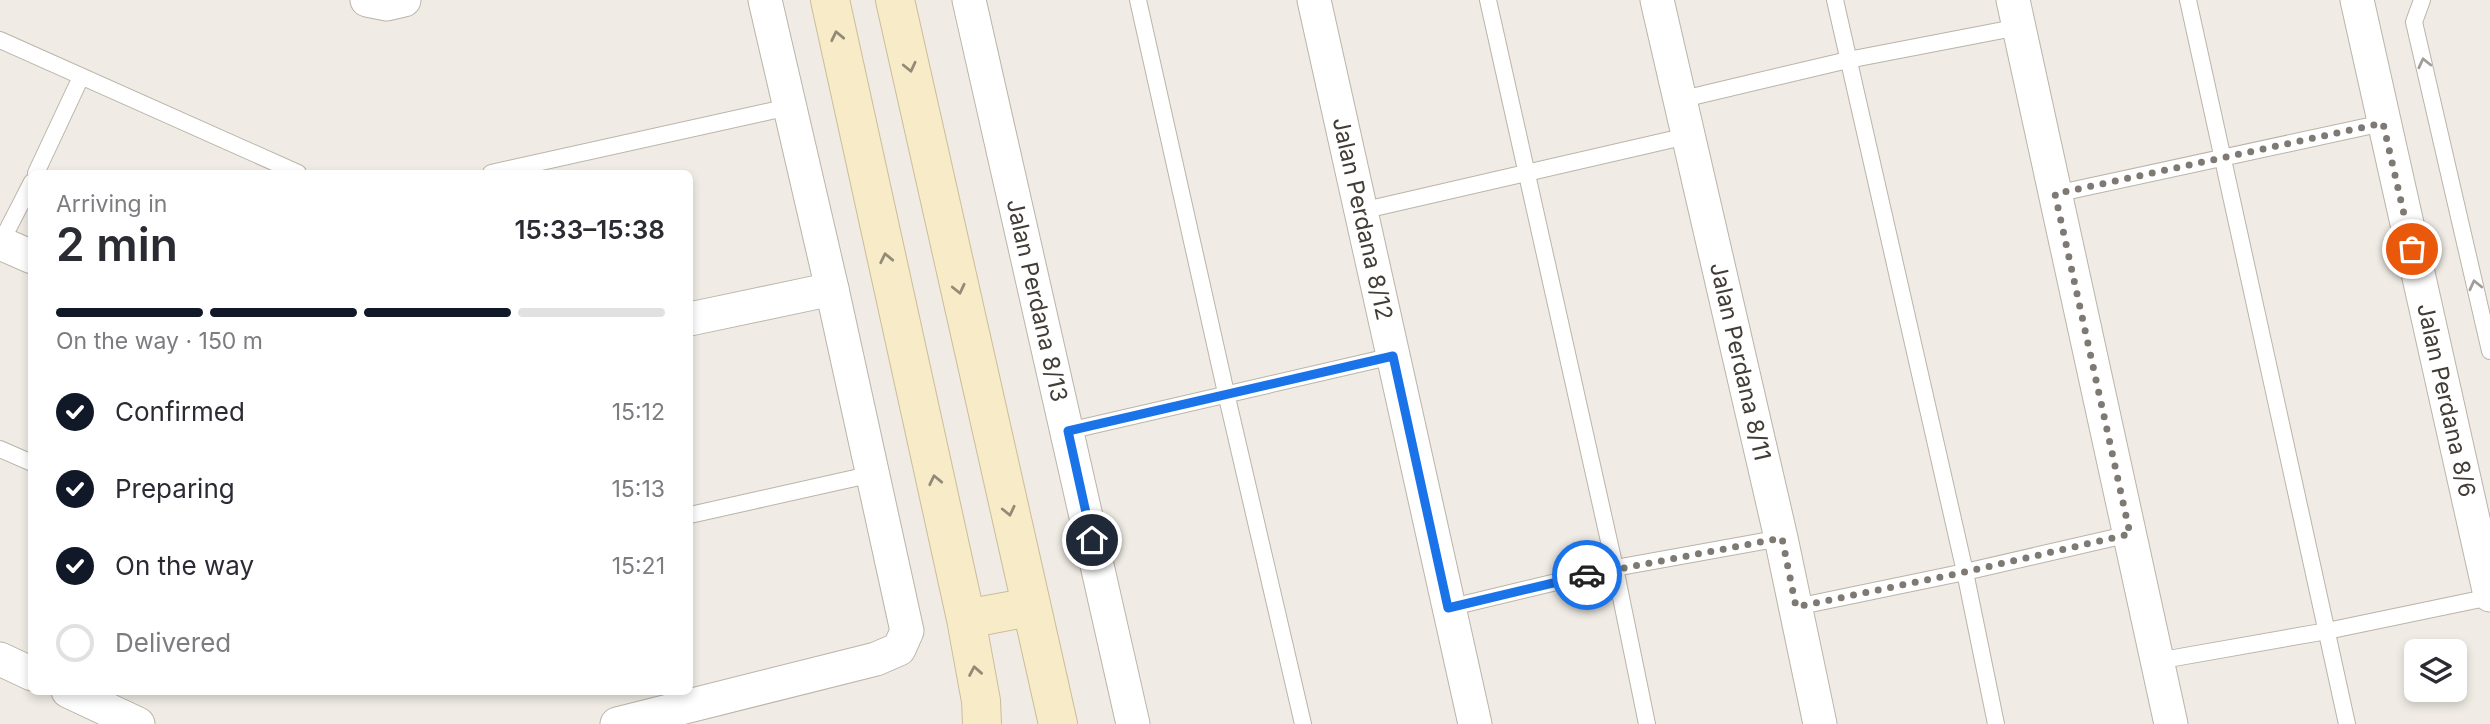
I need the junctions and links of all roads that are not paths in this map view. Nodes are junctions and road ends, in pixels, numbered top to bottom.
1 (367, 0) edge
2 (404, 0) edge
3 (765, 0) edge
4 (830, 0) edge
5 (895, 0) edge
6 (969, 0) edge
7 (1138, 0) edge
8 (1314, 0) edge
9 (1488, 0) edge
10 (1657, 0) edge
11 (1835, 0) edge
12 (2188, 0) edge
13 (2357, 0) edge
14 (2422, 0) edge
15 (2016, 13) edge
16 (0, 40) edge
17 (1848, 60) junction
18 (81, 77) junction
19 (1679, 100) junction
20 (789, 107) junction
21 (2383, 123) junction
22 (1687, 136) junction
23 (2222, 157) junction
24 (37, 170) edge
25 (291, 170) edge
26 (505, 170) edge
27 (1526, 172) junction
28 (28, 190) edge
29 (2055, 194) junction
30 (1361, 211) junction
31 (0, 243) edge
32 (28, 255) edge
33 (832, 289) junction
34 (693, 318) edge
35 (2490, 351) edge
36 (1393, 356) junction
37 (1226, 393) junction
38 (1068, 431) junction
39 (0, 449) edge
40 (28, 462) edge
41 (873, 474) junction
42 (693, 514) edge
43 (2130, 534) junction
44 (1782, 538) junction
45 (1615, 568) junction
46 (1965, 572) junction
47 (2490, 596) edge
48 (1030, 607) junction
49 (1796, 607) junction
50 (1448, 608) junction
51 (965, 619) junction
52 (2327, 631) junction
53 (0, 659) edge
54 (2157, 661) junction
55 (28, 672) edge
56 (76, 695) edge
57 (138, 724) edge
58 (617, 724) edge
59 (982, 724) edge
60 (1058, 724) edge
61 (1133, 724) edge
62 (1303, 724) edge
63 (1475, 724) edge
64 (1647, 724) edge
65 (1820, 724) edge
66 (1996, 724) edge
67 (2171, 724) edge
68 (2347, 724) edge

1 - 2 street
3 - 20 street
51 -> 4 street
5 -> 48 street
6 - 38 street, Jalan Perdana 8/13
7 - 37 lane
8 - 30 street, Jalan Perdana 8/12
9 - 27 lane
10 - 19 street, Jalan Perdana 8/11
11 - 17 lane
12 - 23 lane
13 - 21 street, Jalan Perdana 8/6
35 -> 14 lane
15 - 17 lane
15 - 29 street
16 - 18 lane
17 - 19 lane
17 - 46 lane
18 - 24 lane
18 - 25 lane
19 - 22 street, Jalan Perdana 8/11
20 - 26 lane
20 - 33 street
21 - 23 lane
21 - 47 street, Jalan Perdana 8/6
22 - 27 lane
22 - 44 street, Jalan Perdana 8/11
23 - 29 lane
23 - 52 lane
27 - 30 lane
27 - 45 lane
28 - 31 lane
29 - 43 street
30 - 36 street, Jalan Perdana 8/12
31 - 32 street
33 - 34 street
33 - 41 street
36 - 37 lane
36 - 50 street, Jalan Perdana 8/12
37 - 38 lane
37 - 62 lane
38 - 61 street, Jalan Perdana 8/13
39 - 40 lane
41 - 42 lane
41 - 58 street
43 - 46 lane
43 - 54 street
44 - 45 lane
44 - 49 street, Jalan Perdana 8/11
45 - 50 lane
45 - 64 lane
46 - 49 lane
46 - 66 lane
47 - 52 lane
48 - 51 street
48 - 60 street
49 - 65 street, Jalan Perdana 8/11
50 - 63 street, Jalan Perdana 8/12
59 -> 51 street
52 - 54 lane
52 - 68 lane
53 - 55 street
54 - 67 street
56 - 57 street

